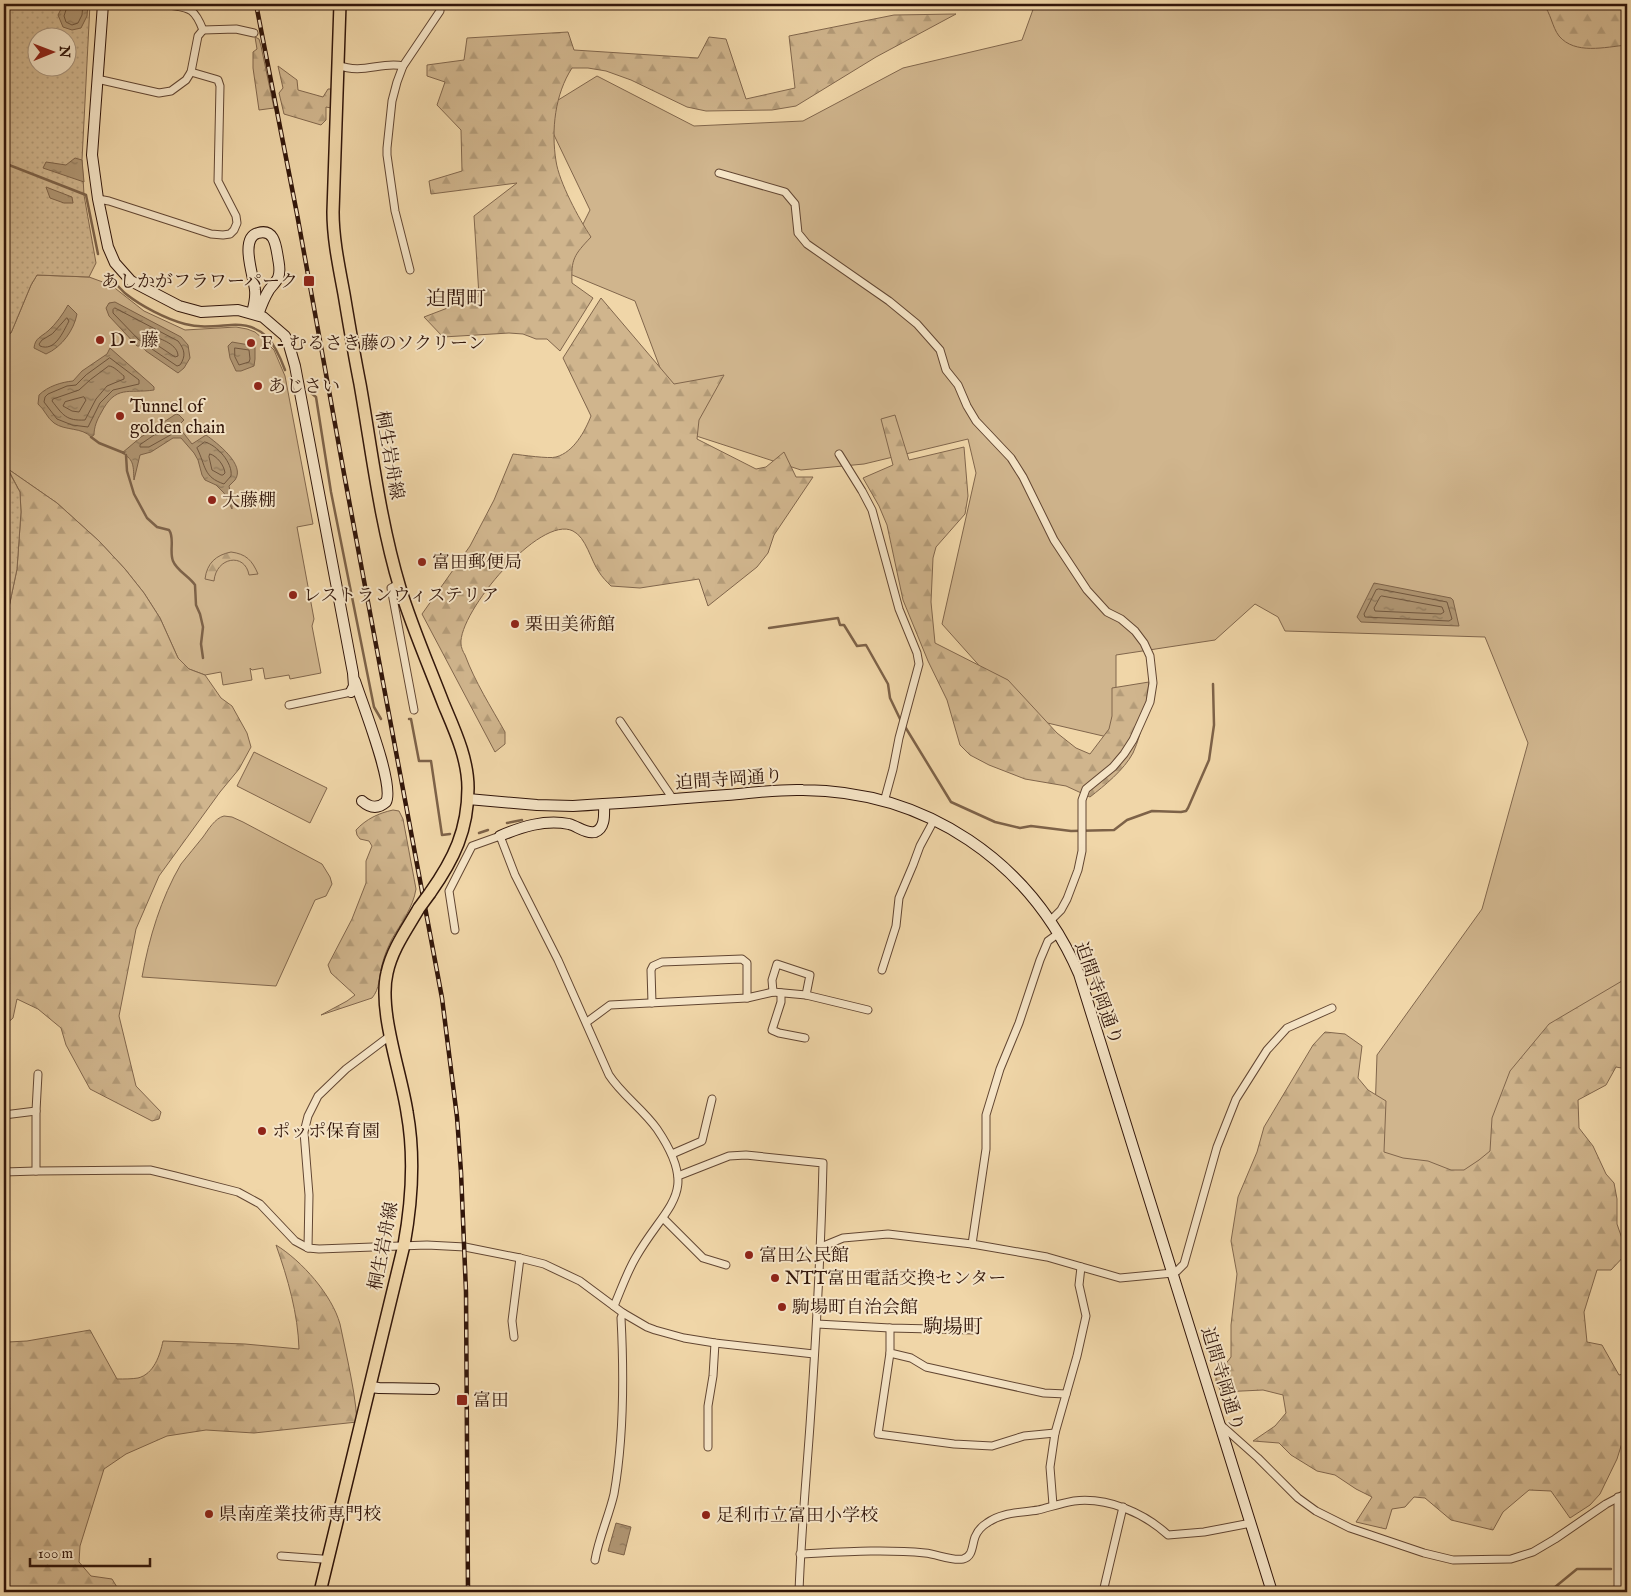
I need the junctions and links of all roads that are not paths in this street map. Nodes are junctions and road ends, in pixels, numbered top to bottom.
1 (103, 4) edge
2 (164, 4) edge
3 (340, 4) edge
4 (440, 4) edge
5 (203, 30) junction
6 (254, 33) dead end
7 (338, 65) junction
8 (403, 66) junction
9 (191, 72) junction
10 (97, 79) junction
11 (719, 173) dead end
12 (98, 199) junction
13 (410, 270) dead end
14 (255, 314) junction
15 (839, 454) dead end
16 (399, 584) junction
17 (353, 673) junction
18 (351, 692) joint
19 (288, 705) dead end
20 (414, 710) dead end
21 (620, 721) dead end
22 (468, 799) junction
23 (673, 799) junction
24 (362, 802) dead end
25 (884, 802) junction
26 (604, 804) junction
27 (934, 820) junction
28 (500, 836) junction
29 (1051, 920) junction
30 (455, 930) dead end
31 (1059, 933) junction
32 (882, 970) dead end
33 (777, 993) junction
34 (806, 995) junction
35 (747, 998) junction
36 (652, 1003) junction
37 (1332, 1008) dead end
38 (868, 1010) dead end
39 (587, 1022) junction
40 (391, 1036) junction
41 (805, 1038) dead end
42 (38, 1074) dead end
43 (712, 1099) dead end
44 (36, 1111) junction
45 (4, 1115) edge
46 (672, 1154) junction
47 (36, 1170) junction
48 (4, 1172) edge
49 (678, 1176) junction
50 (663, 1218) junction
51 (972, 1244) junction
52 (404, 1245) junction
53 (821, 1247) junction
54 (308, 1248) junction
55 (520, 1258) junction
56 (726, 1266) dead end
57 (1081, 1267) junction
58 (1173, 1273) junction
59 (614, 1306) junction
60 (622, 1312) junction
61 (817, 1324) junction
62 (890, 1328) junction
63 (976, 1330) dead end
64 (514, 1337) dead end
65 (715, 1342) junction
66 (890, 1353) junction
67 (814, 1354) junction
68 (370, 1387) junction
69 (434, 1389) dead end
70 (1066, 1394) junction
71 (1219, 1422) junction
72 (1055, 1433) junction
73 (708, 1447) dead end
74 (1627, 1493) edge
75 (1618, 1497) junction
76 (1053, 1506) junction
77 (1123, 1507) junction
78 (1251, 1523) junction
79 (800, 1554) junction
80 (281, 1556) dead end
81 (595, 1560) dead end
82 (328, 1561) junction
83 (320, 1592) edge
84 (799, 1592) edge
85 (1103, 1592) edge
86 (1272, 1592) edge
87 (1618, 1592) edge

1 - 10 street
2 - 5 street
3 - 7 main road, 桐生岩舟線
4 - 8 street
5 - 6 street
5 - 9 street
7 - 8 street
7 - 16 main road, 桐生岩舟線
8 - 13 street
9 - 10 street
9 - 12 street
10 - 12 street
11 - 29 street
12 - 14 street
14 - 14 street
14 - 17 street
15 - 25 street
16 - 20 street
16 - 22 main road, 桐生岩舟線
17 - 18 street
17 - 24 street
18 - 19 street
21 - 23 street
22 - 26 street, 迫間寺岡通り
22 - 40 main road, 桐生岩舟線, bridge
23 - 25 street, 迫間寺岡通り
23 - 26 street, 迫間寺岡通り
25 - 27 street, 迫間寺岡通り
26 - 28 street
27 - 29 street, 迫間寺岡通り
27 - 32 street
28 - 30 street
28 - 39 street
29 - 31 street, 迫間寺岡通り
31 - 51 street
31 - 58 street, 迫間寺岡通り
33 - 34 street
33 - 34 street
33 - 35 street
33 - 41 street
34 - 38 street
35 - 36 street
35 - 36 street
36 - 39 street
37 - 58 street
39 - 46 street
40 - 52 main road, 桐生岩舟線
40 - 54 street
42 - 44 street
43 - 46 street
44 - 45 street
44 - 47 street
46 - 49 street
47 - 48 street
47 - 54 street
49 - 50 street
49 - 53 street
50 - 56 street
50 - 59 street
51 - 53 street
51 - 57 street
52 - 54 street
52 - 55 street
52 - 68 main road, 桐生岩舟線
53 - 61 street
55 - 59 street
55 - 64 street
57 - 58 street
57 - 70 street
58 - 71 street, 迫間寺岡通り
59 - 60 street
60 - 65 street
60 - 81 street
61 - 62 street
61 - 67 street
62 - 63 street
62 - 66 street
65 - 67 street
65 - 73 street
66 - 70 street
66 - 72 street
67 - 79 street
68 - 69 street
68 - 82 main road, 桐生岩舟線
70 - 72 street
71 - 75 street
71 - 78 street, 迫間寺岡通り
72 - 76 street
74 - 75 street
75 - 87 street
76 - 77 street
76 - 79 street
77 - 78 street
77 - 85 street
78 - 86 street, 迫間寺岡通り
79 - 84 street
80 - 82 street
82 - 83 main road, 桐生岩舟線

